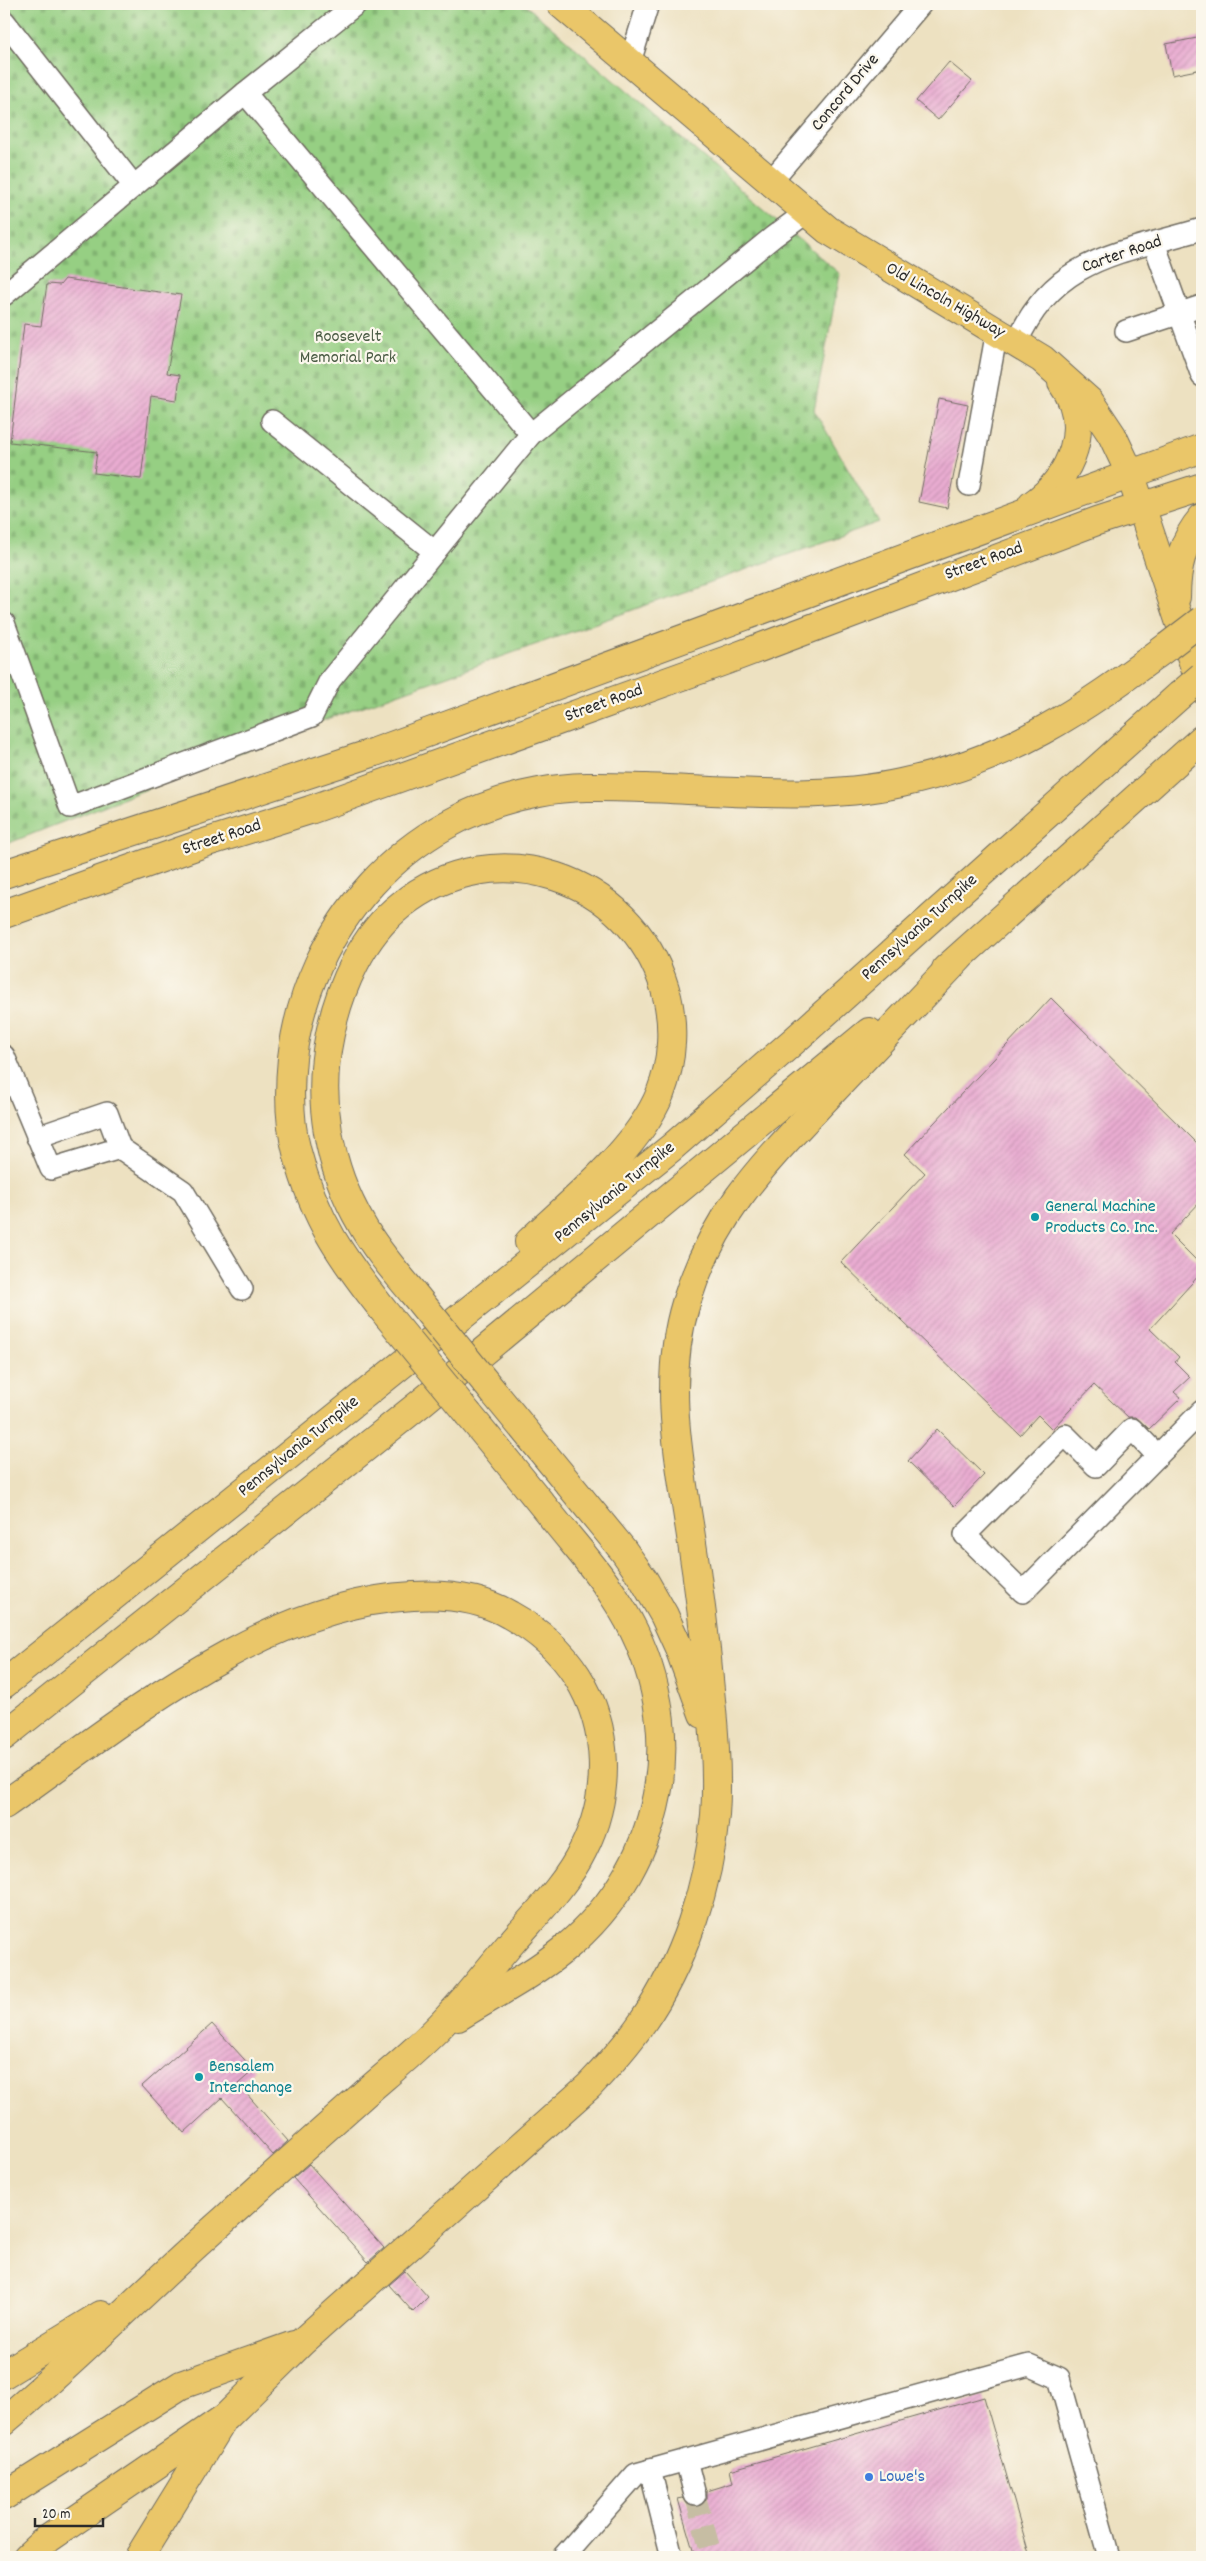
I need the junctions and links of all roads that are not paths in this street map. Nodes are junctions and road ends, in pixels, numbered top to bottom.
1 (356, 4) edge
2 (561, 4) edge
3 (648, 4) edge
4 (920, 4) edge
5 (4, 21) edge
6 (630, 62) junction
7 (245, 93) junction
8 (771, 182) junction
9 (134, 186) junction
10 (807, 212) junction
11 (1202, 229) edge
12 (1154, 243) junction
13 (4, 295) edge
14 (1202, 306) edge
15 (1179, 314) junction
16 (1126, 331) dead end
17 (1007, 337) junction
18 (1047, 364) junction
19 (1202, 376) edge
20 (272, 421) dead end
21 (531, 434) junction
22 (1202, 448) edge
23 (1130, 473) junction
24 (969, 484) dead end
25 (1202, 487) edge
26 (1142, 506) junction
27 (1022, 513) junction
28 (1202, 518) edge
29 (435, 552) junction
30 (1176, 609) junction
31 (1202, 620) edge
32 (4, 623) edge
33 (1202, 676) edge
34 (1191, 692) edge
35 (1198, 743) edge
36 (4, 874) edge
37 (4, 914) edge
38 (959, 958) junction
39 (4, 1056) edge
40 (38, 1137) junction
41 (120, 1148) junction
42 (242, 1289) dead end
43 (410, 1358) junction
44 (1202, 1411) edge
45 (1158, 1456) junction
46 (4, 1684) edge
47 (4, 1736) edge
48 (715, 1746) junction
49 (4, 1804) edge
50 (437, 2029) junction
51 (145, 2289) junction
52 (302, 2342) junction
53 (4, 2374) edge
54 (226, 2417) junction
55 (4, 2421) edge
56 (686, 2460) junction
57 (650, 2470) junction
58 (694, 2494) tunnel mouth
59 (4, 2496) edge
60 (26, 2557) edge
61 (139, 2557) edge
62 (563, 2557) edge
63 (672, 2557) edge
64 (1109, 2557) edge

1 - 7 street
2 - 6 main road, Old Lincoln Highway
3 - 6 street
4 - 8 street, Concord Drive
5 - 9 street
6 - 8 main road, Old Lincoln Highway
7 - 9 street
7 - 21 street
8 - 10 main road, Old Lincoln Highway
9 - 13 street
10 - 17 main road, Old Lincoln Highway
10 - 21 street
11 - 12 street, Carter Road
12 - 15 street
12 - 17 street, Carter Road
14 - 15 street
15 - 16 street
15 - 19 street
17 - 18 main road, Old Lincoln Highway
17 - 24 street, Carter Road
18 - 23 main road, Old Lincoln Highway
18 - 27 main road
20 - 29 street
21 - 29 street
22 - 23 main road, Street Road
23 - 26 main road, Old Lincoln Highway
23 - 27 main road, Street Road
25 - 26 main road, Street Road
26 - 30 main road, Old Lincoln Highway
26 - 37 main road, Street Road
27 - 36 main road, Street Road
28 - 30 main road
29 - 32 street
30 - 34 main road, Old Lincoln Highway
31 - 50 main road, bridge
33 - 34 main road, Pennsylvania Turnpike, bridge
34 - 43 main road, Pennsylvania Turnpike
35 - 38 main road, Pennsylvania Turnpike
38 - 47 main road, Pennsylvania Turnpike
38 - 48 main road
39 - 40 street
40 - 41 street
40 - 41 street
41 - 42 street
43 - 46 main road, Pennsylvania Turnpike
43 - 48 main road, bridge
44 - 45 street
45 - 45 street
48 - 52 main road
49 - 50 main road
50 - 51 main road
51 - 53 main road
51 - 55 main road
52 - 54 main road
52 - 59 main road
54 - 60 main road
54 - 61 main road
56 - 57 street
56 - 58 street
56 - 64 street
57 - 62 street
57 - 63 street

